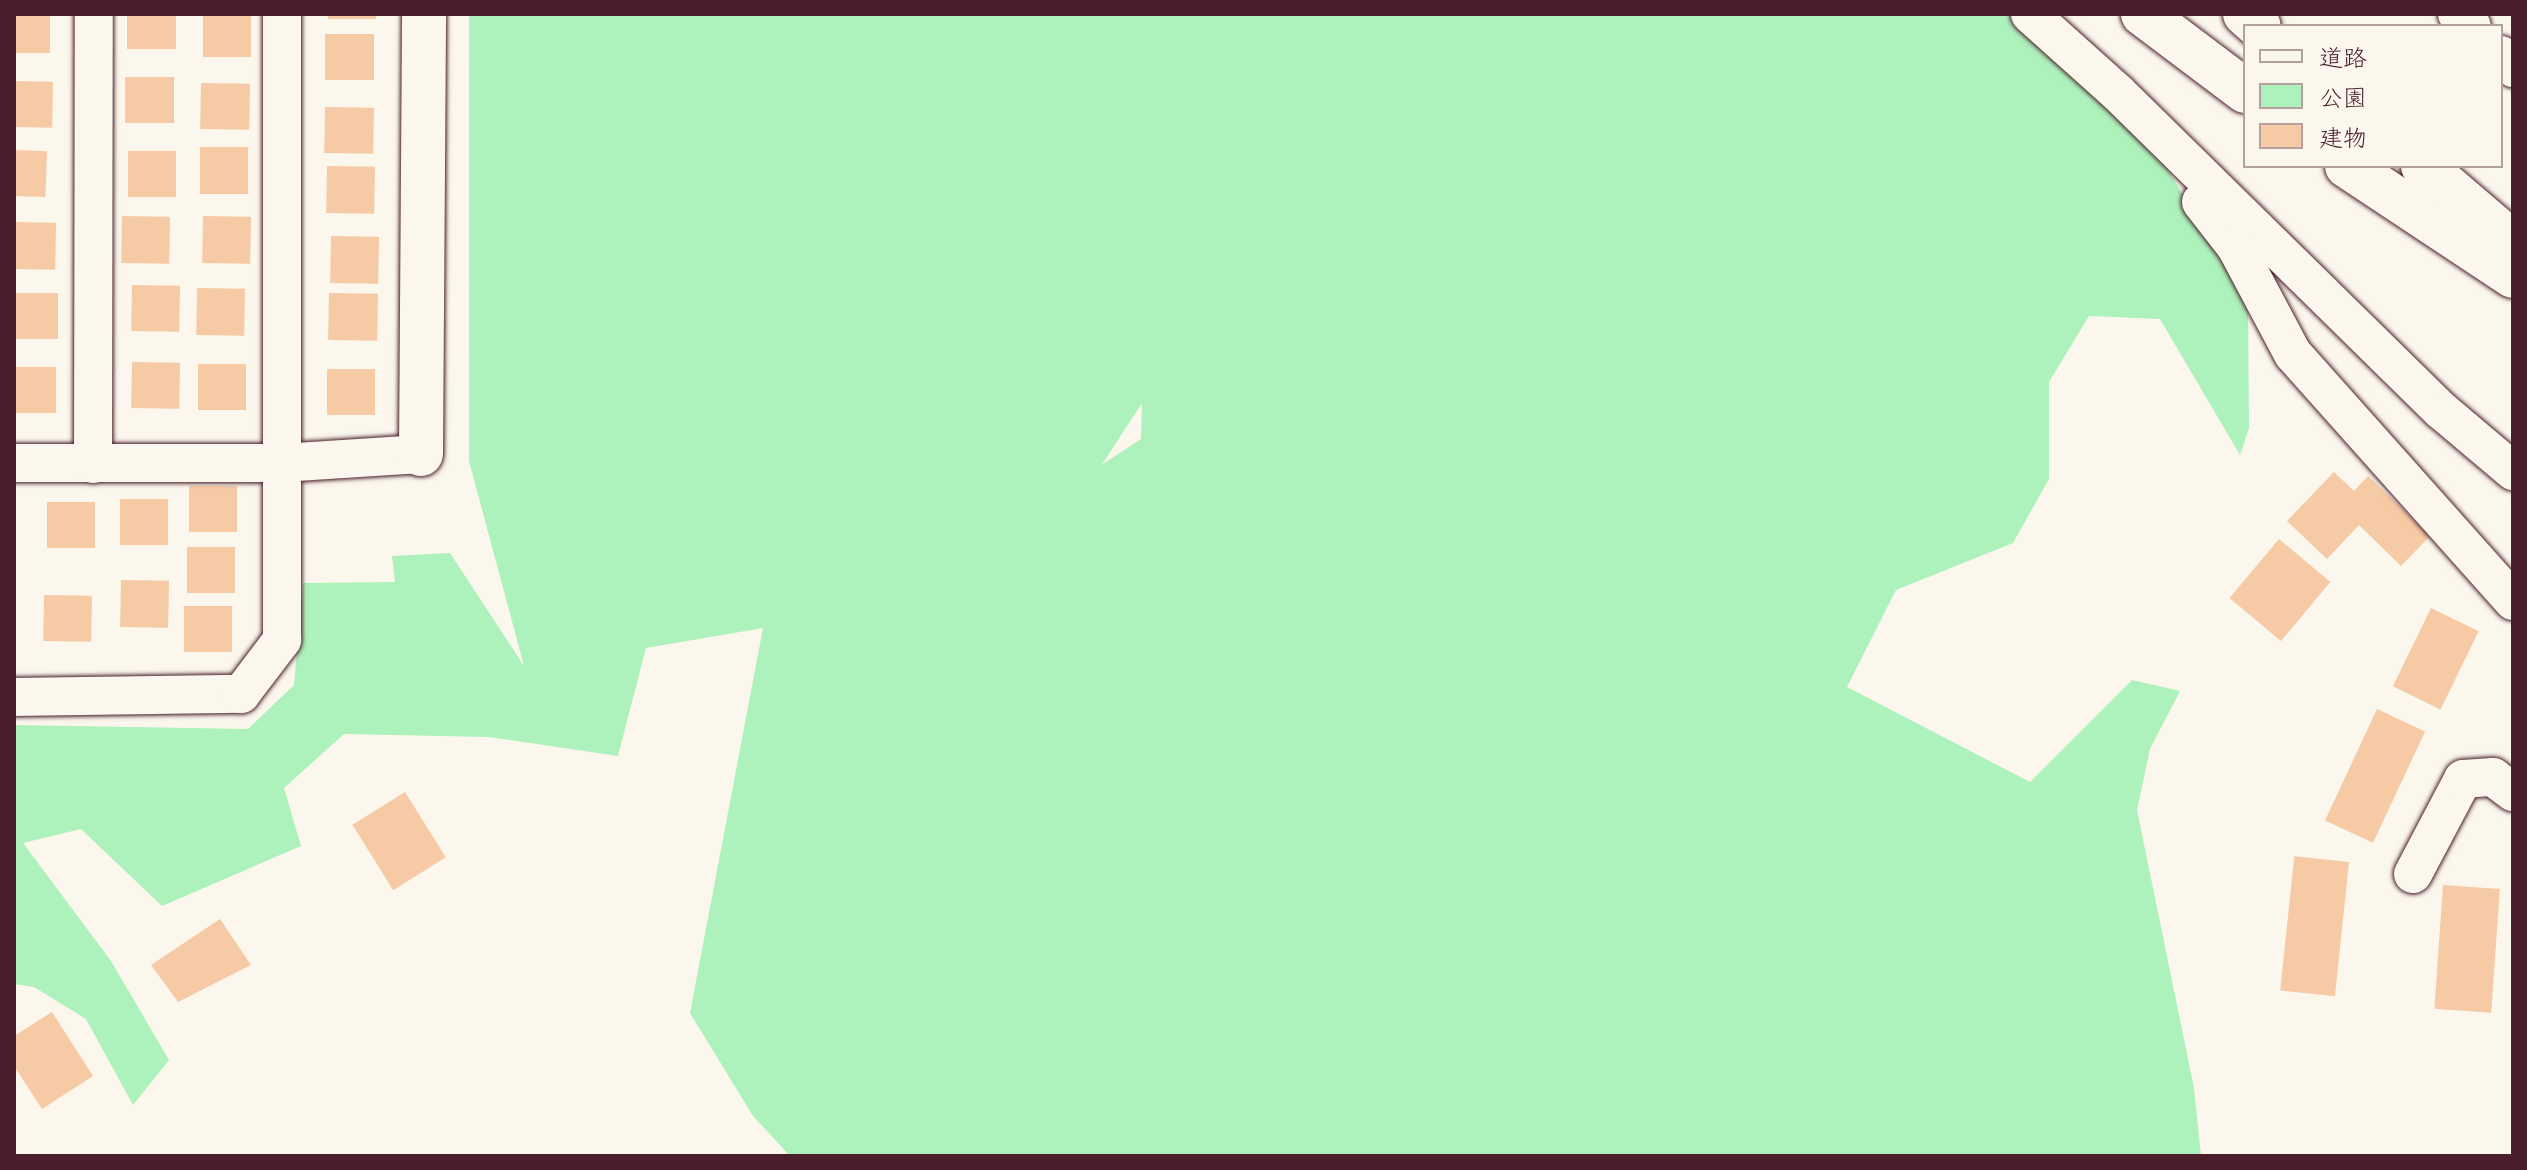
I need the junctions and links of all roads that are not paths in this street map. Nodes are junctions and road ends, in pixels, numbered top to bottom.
1 (94, 14) edge
2 (282, 14) edge
3 (424, 14) edge
4 (2030, 14) edge
5 (2143, 14) edge
6 (2243, 89) edge
7 (2184, 158) junction
8 (2350, 168) edge
9 (2425, 168) edge
10 (2435, 168) edge
11 (2506, 237) edge
12 (2513, 276) edge
13 (421, 454) joint
14 (14, 463) edge
15 (281, 463) junction
16 (93, 464) junction
17 (2513, 471) edge
18 (2513, 601) edge
19 (14, 697) edge
20 (2513, 792) edge
21 (2413, 874) dead end

1 - 16 street
2 - 15 street
3 - 13 main road
4 - 7 street
5 - 6 main road
7 - 17 street
7 - 18 street
8 - 12 main road
9 - 11 main road
10 - 11 main road
13 - 15 street
14 - 16 street
15 - 16 street
15 - 19 street
20 - 21 street

